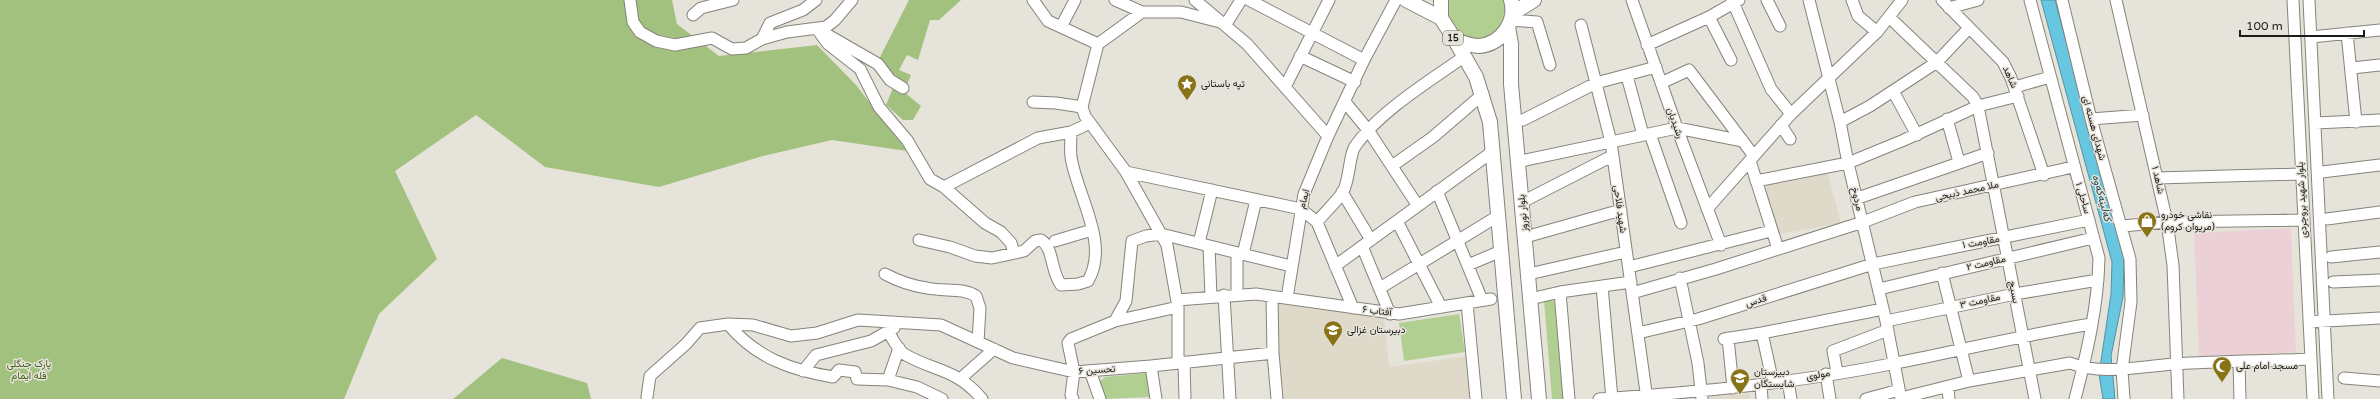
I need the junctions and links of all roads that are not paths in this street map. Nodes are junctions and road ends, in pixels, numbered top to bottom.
1 (630, 0) edge
2 (734, 0) edge
3 (816, 0) edge
4 (852, 0) edge
5 (1033, 0) edge
6 (1075, 0) edge
7 (1114, 0) edge
8 (1195, 0) edge
9 (1241, 0) edge
10 (1250, 0) edge
11 (1329, 0) edge
12 (1396, 0) edge
13 (1406, 0) edge
14 (1441, 0) edge
15 (1534, 0) edge
16 (1632, 0) edge
17 (1767, 0) edge
18 (1852, 0) edge
19 (1902, 0) edge
20 (1978, 0) edge
21 (2030, 0) edge
22 (2062, 0) edge
23 (2116, 0) edge
24 (2293, 0) edge
25 (2308, 0) edge
26 (1735, 1) edge
27 (1810, 1) edge
28 (1945, 4) edge
29 (1142, 12) junction
30 (693, 15) dead end
31 (1511, 15) edge
32 (1709, 17) junction
33 (1889, 17) junction
34 (1441, 18) junction
35 (1226, 24) junction
36 (1581, 25) dead end
37 (1062, 26) junction
38 (1780, 26) dead end
39 (1969, 28) junction
40 (817, 29) junction
41 (2380, 30) edge
42 (1877, 32) junction
43 (2347, 33) junction
44 (1312, 34) junction
45 (2311, 37) junction
46 (762, 38) junction
47 (1455, 40) junction
48 (1098, 44) junction
49 (1647, 45) junction
50 (1300, 56) junction
51 (1465, 56) junction
52 (1364, 60) junction
53 (1731, 60) dead end
54 (1937, 62) junction
55 (2380, 65) edge
56 (1550, 66) dead end
57 (1656, 67) junction
58 (2352, 68) junction
59 (1627, 76) junction
60 (2050, 77) junction
61 (1829, 79) junction
62 (1355, 82) junction
63 (1596, 83) junction
64 (1661, 83) junction
65 (1285, 87) junction
66 (903, 88) dead end
67 (1893, 91) junction
68 (2016, 91) junction
69 (1483, 94) junction
70 (1033, 102) dead end
71 (1345, 102) junction
72 (1978, 106) junction
73 (1082, 107) junction
74 (1791, 114) junction
75 (2143, 115) junction
76 (1947, 119) junction
77 (2091, 119) junction
78 (1523, 120) dead end
79 (2380, 120) edge
80 (1840, 122) junction
81 (2356, 122) junction
82 (1090, 123) junction
83 (2315, 123) junction
84 (1781, 125) junction
85 (1677, 128) junction
86 (1368, 130) junction
87 (1071, 132) junction
88 (1646, 134) junction
89 (1917, 135) junction
90 (1328, 136) junction
91 (1790, 140) dead end
92 (1743, 141) junction
93 (1611, 142) junction
94 (1492, 152) junction
95 (1988, 153) junction
96 (1612, 156) junction
97 (1752, 158) junction
98 (1521, 161) dead end
99 (1959, 162) junction
100 (1848, 163) junction
101 (2380, 165) edge
102 (1392, 166) junction
103 (2073, 167) junction
104 (1126, 172) junction
105 (2322, 172) dead end
106 (2300, 174) junction
107 (2044, 175) junction
108 (2157, 178) junction
109 (1756, 181) junction
110 (1994, 185) junction
111 (944, 187) junction
112 (1212, 190) junction
113 (1437, 191) junction
114 (1342, 192) junction
115 (1858, 198) junction
116 (1256, 200) junction
117 (1524, 201) dead end
118 (1418, 206) junction
119 (1301, 209) junction
120 (1707, 209) junction
121 (1621, 210) junction
122 (2380, 212) edge
123 (1498, 216) junction
124 (2327, 219) dead end
125 (2089, 220) junction
126 (2302, 220) junction
127 (1397, 221) junction
128 (1317, 222) junction
129 (1863, 222) junction
130 (2167, 222) junction
131 (1681, 223) dead end
132 (2122, 226) junction
133 (1092, 230) junction
134 (1771, 231) junction
135 (1161, 234) junction
136 (1529, 236) dead end
137 (2004, 238) junction
138 (2094, 238) junction
139 (919, 240) dead end
140 (1055, 241) dead end
141 (1458, 241) junction
142 (1366, 243) junction
143 (1721, 244) junction
144 (1204, 245) junction
145 (1778, 249) junction
146 (1501, 251) junction
147 (1626, 252) junction
148 (2380, 252) edge
149 (1014, 253) junction
150 (1240, 253) junction
151 (2331, 257) dead end
152 (2008, 258) junction
153 (1419, 264) junction
154 (1873, 264) junction
155 (1468, 265) junction
156 (1291, 266) junction
157 (1335, 266) junction
158 (1629, 267) junction
159 (1533, 273) dead end
160 (885, 274) dead end
161 (1942, 274) junction
162 (1680, 278) junction
163 (2098, 280) junction
164 (2380, 280) edge
165 (1631, 282) junction
166 (2333, 282) dead end
167 (1602, 286) junction
168 (1380, 288) junction
169 (1879, 289) junction
170 (1560, 292) junction
171 (1632, 293) junction
172 (2015, 294) junction
173 (1224, 295) junction
174 (1237, 295) junction
175 (1211, 296) junction
176 (1272, 297) junction
177 (1287, 298) junction
178 (1530, 299) junction
179 (1467, 303) junction
180 (1178, 304) junction
181 (1441, 307) junction
182 (1950, 307) junction
183 (1353, 308) junction
184 (1883, 309) junction
185 (1390, 314) junction
186 (2380, 318) edge
187 (1690, 320) junction
188 (1115, 321) junction
189 (905, 322) junction
190 (2309, 322) junction
191 (2325, 322) junction
192 (728, 324) junction
193 (2091, 324) junction
194 (1887, 326) junction
195 (888, 331) junction
196 (1638, 333) junction
197 (1762, 333) junction
198 (2023, 335) junction
199 (978, 342) junction
200 (899, 348) junction
201 (994, 349) junction
202 (1960, 349) junction
203 (1273, 353) junction
204 (1227, 357) junction
205 (2310, 359) junction
206 (2239, 362) junction
207 (1181, 363) junction
208 (1895, 363) junction
209 (2177, 364) junction
210 (1151, 366) junction
211 (2084, 368) junction
212 (2029, 370) junction
213 (2122, 370) junction
214 (803, 371) junction
215 (1090, 371) junction
216 (1074, 372) junction
217 (1832, 373) junction
218 (2344, 378) dead end
219 (960, 379) junction
220 (888, 380) junction
221 (1788, 381) junction
222 (1969, 381) junction
223 (2380, 381) edge
224 (1773, 383) junction
225 (1761, 385) junction
226 (1948, 387) junction
227 (1733, 388) junction
228 (1702, 395) edge
229 (1900, 396) edge
230 (647, 397) dead end
231 (1646, 397) edge
232 (942, 399) edge
233 (982, 399) edge
234 (1073, 399) edge
235 (1100, 399) edge
236 (1156, 399) edge
237 (1185, 399) edge
238 (1230, 399) edge
239 (1277, 399) edge
240 (1476, 399) edge
241 (1514, 399) edge
242 (1539, 399) edge
243 (1569, 399) edge
244 (1599, 399) edge
245 (1612, 399) edge
246 (1762, 399) edge
247 (1791, 399) edge
248 (1830, 399) edge
249 (1866, 399) edge
250 (1949, 399) edge
251 (2035, 399) edge
252 (2075, 399) edge
253 (2124, 399) edge
254 (2178, 399) edge
255 (2240, 399) edge
256 (2313, 399) edge
257 (2328, 399) edge

1 - 46 street
2 - 30 street
3 - 46 street
4 - 40 street
5 - 37 street
6 - 37 street
7 - 29 street
8 - 35 street
9 - 35 street
10 - 44 street
11 - 44 street
12 - 52 street, ایمام
13 - 34 main road, 15
14 - 34 main road, 15
15 - 31 main road, 15
16 - 49 street, رشیدیان
17 - 38 street
18 - 42 street
19 - 33 street
20 - 28 street
21 - 60 street, ساحلی ۱
22 - 77 street, شهدای هسته ای
23 - 75 street, شاهد ۱
24 - 106 street, بلوار شهید بروجردی
25 - 45 street, بلوار شهید بروجردی
26 - 32 street
26 - 74 street
27 - 61 street, مردوخ
28 - 39 street, شاهد
29 - 35 street
29 - 48 street
31 - 47 main road, 15
31 - 56 street
31 - 178 main road, بلوار نوروز
32 - 49 street
32 - 53 street
33 - 42 street
33 - 54 street
34 - 47 main road, 15
35 - 65 street
36 - 63 street, شهید فلاحی
37 - 48 street
39 - 54 street
39 - 68 street, شاهد
40 - 46 street
40 - 66 street
40 - 111 street
41 - 43 street
42 - 61 street
43 - 45 street
43 - 58 street
44 - 50 street
44 - 52 street
45 - 83 street, بلوار شهید بروجردی
47 - 51 main road
48 - 73 street
49 - 57 street, رشیدیان
50 - 62 street
50 - 65 street
51 - 69 main road
51 - 86 street
52 - 62 street, ایمام
54 - 67 street
54 - 72 street
55 - 58 street
57 - 59 street
57 - 64 street, رشیدیان
58 - 81 street
59 - 63 street
59 - 88 street
60 - 68 street
60 - 103 street, ساحلی ۱
61 - 74 street
61 - 80 street, مردوخ
62 - 71 street, ایمام
63 - 78 street
63 - 93 street, شهید فلاحی
64 - 85 street, رشیدیان
64 - 92 street
65 - 90 street
67 - 80 street
67 - 89 street
68 - 72 street
68 - 107 street, شاهد
69 - 94 main road
69 - 102 street
70 - 73 street
71 - 86 street
71 - 90 street, ایمام
72 - 76 street
72 - 95 street, بسیج
73 - 82 street
74 - 84 street
75 - 77 street
75 - 108 street, شاهد ۱
76 - 89 street
76 - 99 street
77 - 132 street, شهدای هسته ای
79 - 81 street
80 - 100 street, مردوخ
81 - 83 street
82 - 87 street
82 - 104 street
83 - 191 street, بلوار شهید بروجردی
84 - 91 street
84 - 97 street
85 - 88 street
85 - 92 street
85 - 120 street, رشیدیان
86 - 102 street
86 - 114 street
87 - 111 street
87 - 133 street
88 - 93 street
88 - 131 street
89 - 100 street
90 - 119 street, ایمام
92 - 97 street
93 - 96 street, شهید فلاحی
93 - 98 street
94 - 113 street
94 - 123 main road
95 - 99 street
95 - 110 street, بسیج
96 - 117 street
96 - 121 street, شهید فلاحی
97 - 109 street
97 - 120 street
99 - 115 street
100 - 109 street
100 - 115 street, مردوخ
101 - 105 street
102 - 118 street
103 - 107 street, ملا محمد ذبیحی
103 - 125 street, ساحلی ۱
104 - 112 street
104 - 135 street
106 - 108 street
106 - 126 street, بلوار شهید بروجردی
107 - 110 street, ملا محمد ذبیحی
108 - 130 street, شاهد ۱
109 - 134 street
110 - 129 street, ملا محمد ذبیحی
110 - 137 street, بسیج
111 - 149 street
112 - 116 street
112 - 144 street
113 - 118 street
113 - 141 street
114 - 128 street
114 - 142 street
115 - 129 street, مردوخ
116 - 119 street
116 - 150 street
118 - 127 street
119 - 128 street
119 - 156 street, ایمام
120 - 143 street, رشیدیان
121 - 136 street
121 - 147 street, شهید فلاحی
122 - 124 street
123 - 141 street
123 - 146 main road
125 - 137 street, مقاومت ۱
125 - 138 street, ساحلی ۱
126 - 130 street
126 - 190 street, بلوار شهید بروجردی
127 - 142 street
127 - 153 street
128 - 157 street
129 - 145 street, ملا محمد ذبیحی
129 - 154 street, مردوخ
130 - 132 street
130 - 209 street, شاهد ۱
132 - 213 street, شهدای هسته ای
133 - 140 street
133 - 149 street
134 - 143 street
134 - 145 street
135 - 144 street
135 - 180 street
135 - 188 street
137 - 152 street, بسیج
137 - 154 street, مقاومت ۱
138 - 152 street, مقاومت ۲
138 - 163 street, ساحلی ۱
139 - 149 street
141 - 153 street
141 - 155 street
142 - 157 street
142 - 168 street
143 - 158 street
144 - 150 street
144 - 175 street
145 - 162 street, ملا محمد ذبیحی
146 - 155 street
146 - 241 main road
147 - 158 street, شهید فلاحی
147 - 159 street
148 - 151 street
150 - 156 street
150 - 174 street
152 - 161 street, مقاومت ۲
152 - 172 street, بسیج
153 - 168 street
153 - 181 street
154 - 169 street, مردوخ
154 - 187 street, قدس
155 - 179 street, آفتاب ۶
156 - 177 street, ایمام
157 - 183 street
158 - 165 street, شهید فلاحی
160 - 199 street
161 - 169 street, مقاومت ۲
161 - 182 street
162 - 171 street, ملا محمد ذبیحی
162 - 187 street
163 - 172 street, مقاومت ۳
163 - 193 street, ساحلی ۱
164 - 166 street
165 - 167 street
165 - 171 street, شهید فلاحی
167 - 170 street
167 - 245 street
168 - 185 street
169 - 184 street, مردوخ
170 - 178 street
170 - 243 street
171 - 196 street, شهید فلاحی
172 - 182 street, مقاومت ۳
172 - 198 street, بسیج
173 - 174 street
173 - 175 street
173 - 204 street
174 - 176 street
175 - 180 street
176 - 177 street
176 - 203 street
177 - 183 street, آفتاب ۶
178 - 242 main road, بلوار نوروز
179 - 181 street, آفتاب ۶
179 - 240 street
180 - 188 street
180 - 207 street
181 - 185 street, آفتاب ۶
182 - 194 street, مقاومت ۳
182 - 202 street
183 - 185 street, آفتاب ۶
184 - 194 street, مردوخ
184 - 197 street
186 - 191 street
187 - 196 street, قدس
187 - 228 street
188 - 216 street
189 - 192 street, تحسین ۶
189 - 195 street
189 - 199 street, تحسین ۶
190 - 191 street
190 - 205 street, بلوار شهید بروجردی
191 - 257 street, بلوار شهید بروجردی
192 - 214 street
192 - 230 street, تحسین ۶
193 - 198 street, مولوی
193 - 211 street, ساحلی ۱
194 - 208 street, مردوخ
194 - 217 street, مقاومت ۳
195 - 200 street
195 - 214 street
196 - 231 street, شهید فلاحی
197 - 224 street
197 - 227 street
198 - 202 street, مولوی
198 - 212 street, بسیج
199 - 201 street, تحسین ۶
200 - 219 street
200 - 220 street
201 - 216 street, تحسین ۶
201 - 219 street
202 - 208 street, مولوی
202 - 222 street
203 - 204 street, تحسین ۶
203 - 239 street
204 - 207 street, تحسین ۶
204 - 238 street
205 - 206 street
205 - 256 street, بلوار شهید بروجردی
206 - 209 street
206 - 255 street
207 - 210 street, تحسین ۶
207 - 237 street
208 - 217 street, مولوی
208 - 229 street, مردوخ
209 - 213 street
209 - 254 street, شاهد ۱
210 - 215 street, تحسین ۶
210 - 236 street
211 - 212 street
211 - 213 street
211 - 252 street, ساحلی ۱
212 - 222 street
212 - 251 street, بسیج
213 - 253 street, شهدای هسته ای
214 - 220 street
215 - 216 street, تحسین ۶
215 - 235 street
216 - 234 street
217 - 221 street, مولوی
217 - 248 street
218 - 223 street
219 - 233 street
220 - 232 street
221 - 224 street, مولوی
221 - 247 street
222 - 226 street
224 - 225 street, مولوی
225 - 227 street, مولوی
225 - 246 street
226 - 229 street
226 - 250 street
227 - 228 street, مولوی
228 - 231 street, مولوی
229 - 249 street
231 - 245 street, مولوی
244 - 245 street, مولوی

